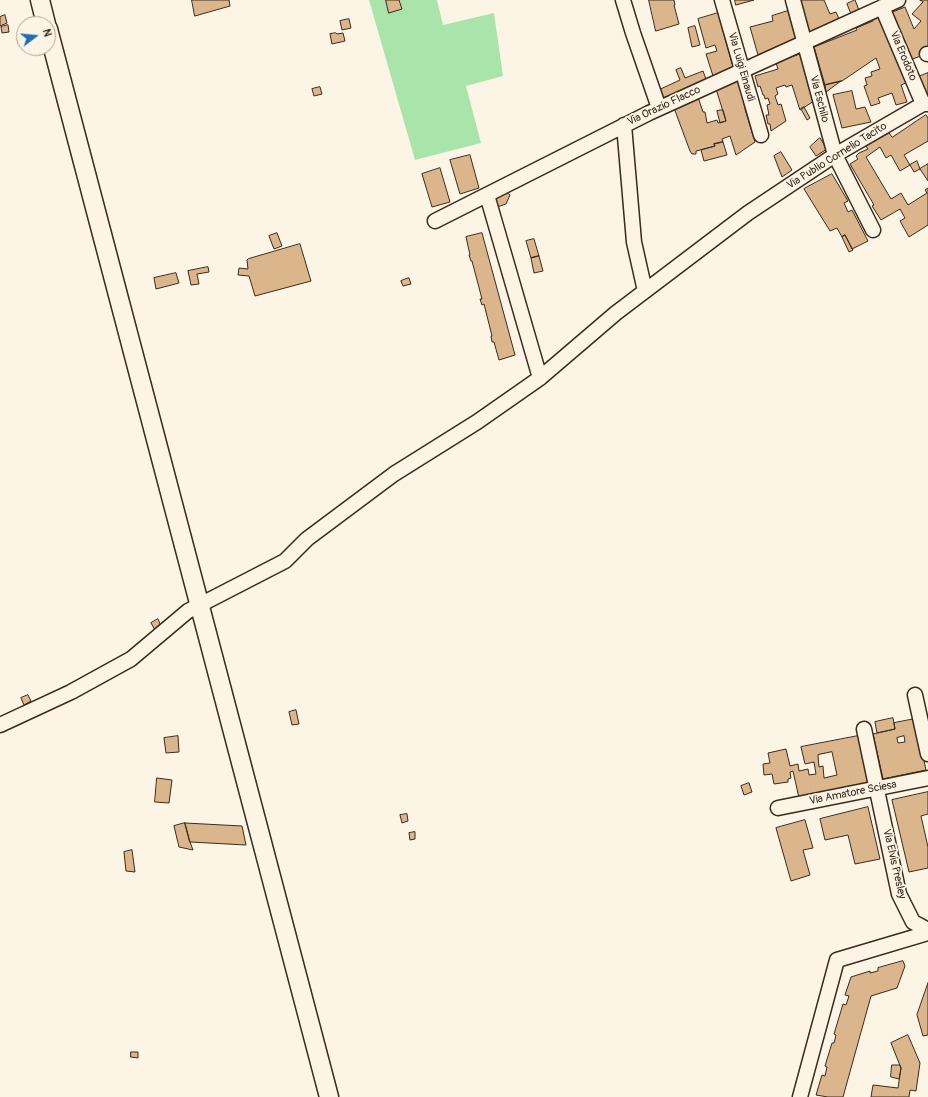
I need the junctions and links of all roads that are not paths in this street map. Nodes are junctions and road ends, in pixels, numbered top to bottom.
1 (40, 0) edge
2 (623, 0) edge
3 (722, 0) edge
4 (794, 0) edge
5 (898, 0) edge
6 (882, 7) junction
7 (44, 16) edge
8 (804, 42) junction
9 (55, 56) edge
10 (742, 70) junction
11 (925, 104) edge
12 (659, 108) junction
13 (624, 125) junction
14 (761, 135) dead end
15 (835, 155) junction
16 (487, 194) junction
17 (435, 221) dead end
18 (873, 230) dead end
19 (645, 291) junction
20 (540, 378) junction
21 (200, 605) junction
22 (915, 695) dead end
23 (0, 725) edge
24 (864, 729) dead end
25 (928, 754) edge
26 (928, 778) edge
27 (878, 789) junction
28 (778, 808) dead end
29 (928, 930) edge
30 (928, 933) edge
31 (329, 1097) edge
32 (800, 1097) edge

1 - 7 main road
2 - 12 street
3 - 10 street, Via Luigi Einaudi
4 - 8 street, Via Eschilo
5 - 6 street, Via Orazio Flacco
6 - 8 street, Via Orazio Flacco
6 - 11 street, Via Erodoto
8 - 10 street, Via Orazio Flacco
8 - 15 street, Via Eschilo
9 - 21 main road
10 - 12 street, Via Orazio Flacco
10 - 14 street, Via Luigi Einaudi
11 - 15 street, Via Publio Cornelio Tacito
12 - 13 street, Via Orazio Flacco
13 - 16 street, Via Orazio Flacco
13 - 19 street
15 - 18 street, Via Eschilo
15 - 19 street, Via Publio Cornelio Tacito
16 - 17 street, Via Orazio Flacco
16 - 20 street
19 - 20 street, Via Publio Cornelio Tacito
20 - 21 street, Via Publio Cornelio Tacito
21 - 23 street, Via Publio Cornelio Tacito
21 - 31 main road
22 - 25 street
24 - 27 street, Via Elvis Presley
26 - 27 street, Via Amatore Sciesa
27 - 28 street, Via Amatore Sciesa
27 - 29 street, Via Elvis Presley
30 - 32 street

